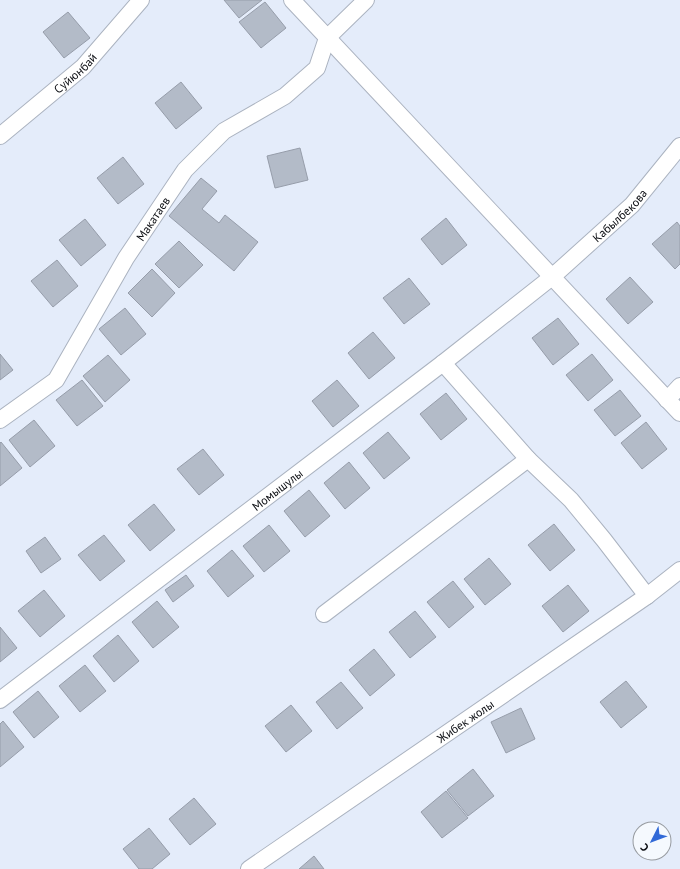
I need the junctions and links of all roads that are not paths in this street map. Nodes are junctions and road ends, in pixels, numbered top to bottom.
1 (141, 0) edge
2 (292, 0) edge
3 (366, 0) edge
4 (327, 38) junction
5 (0, 136) edge
6 (680, 146) edge
7 (552, 277) junction
8 (443, 363) junction
9 (680, 386) edge
10 (667, 400) junction
11 (680, 413) edge
12 (0, 420) edge
13 (528, 459) junction
14 (680, 570) edge
15 (647, 596) junction
16 (324, 614) dead end
17 (0, 700) edge
18 (249, 869) edge

1 - 5 street, Суйюнбай
2 - 4 street
3 - 4 street
4 - 7 street
4 - 12 street, Макатаев
6 - 7 street, Кабылбекова
7 - 8 street, Момышулы
7 - 10 street
8 - 13 street
8 - 17 street, Момышулы
9 - 10 street
10 - 11 street
13 - 15 street
13 - 16 street
14 - 15 street, Жибек жолы
15 - 18 street, Жибек жолы

